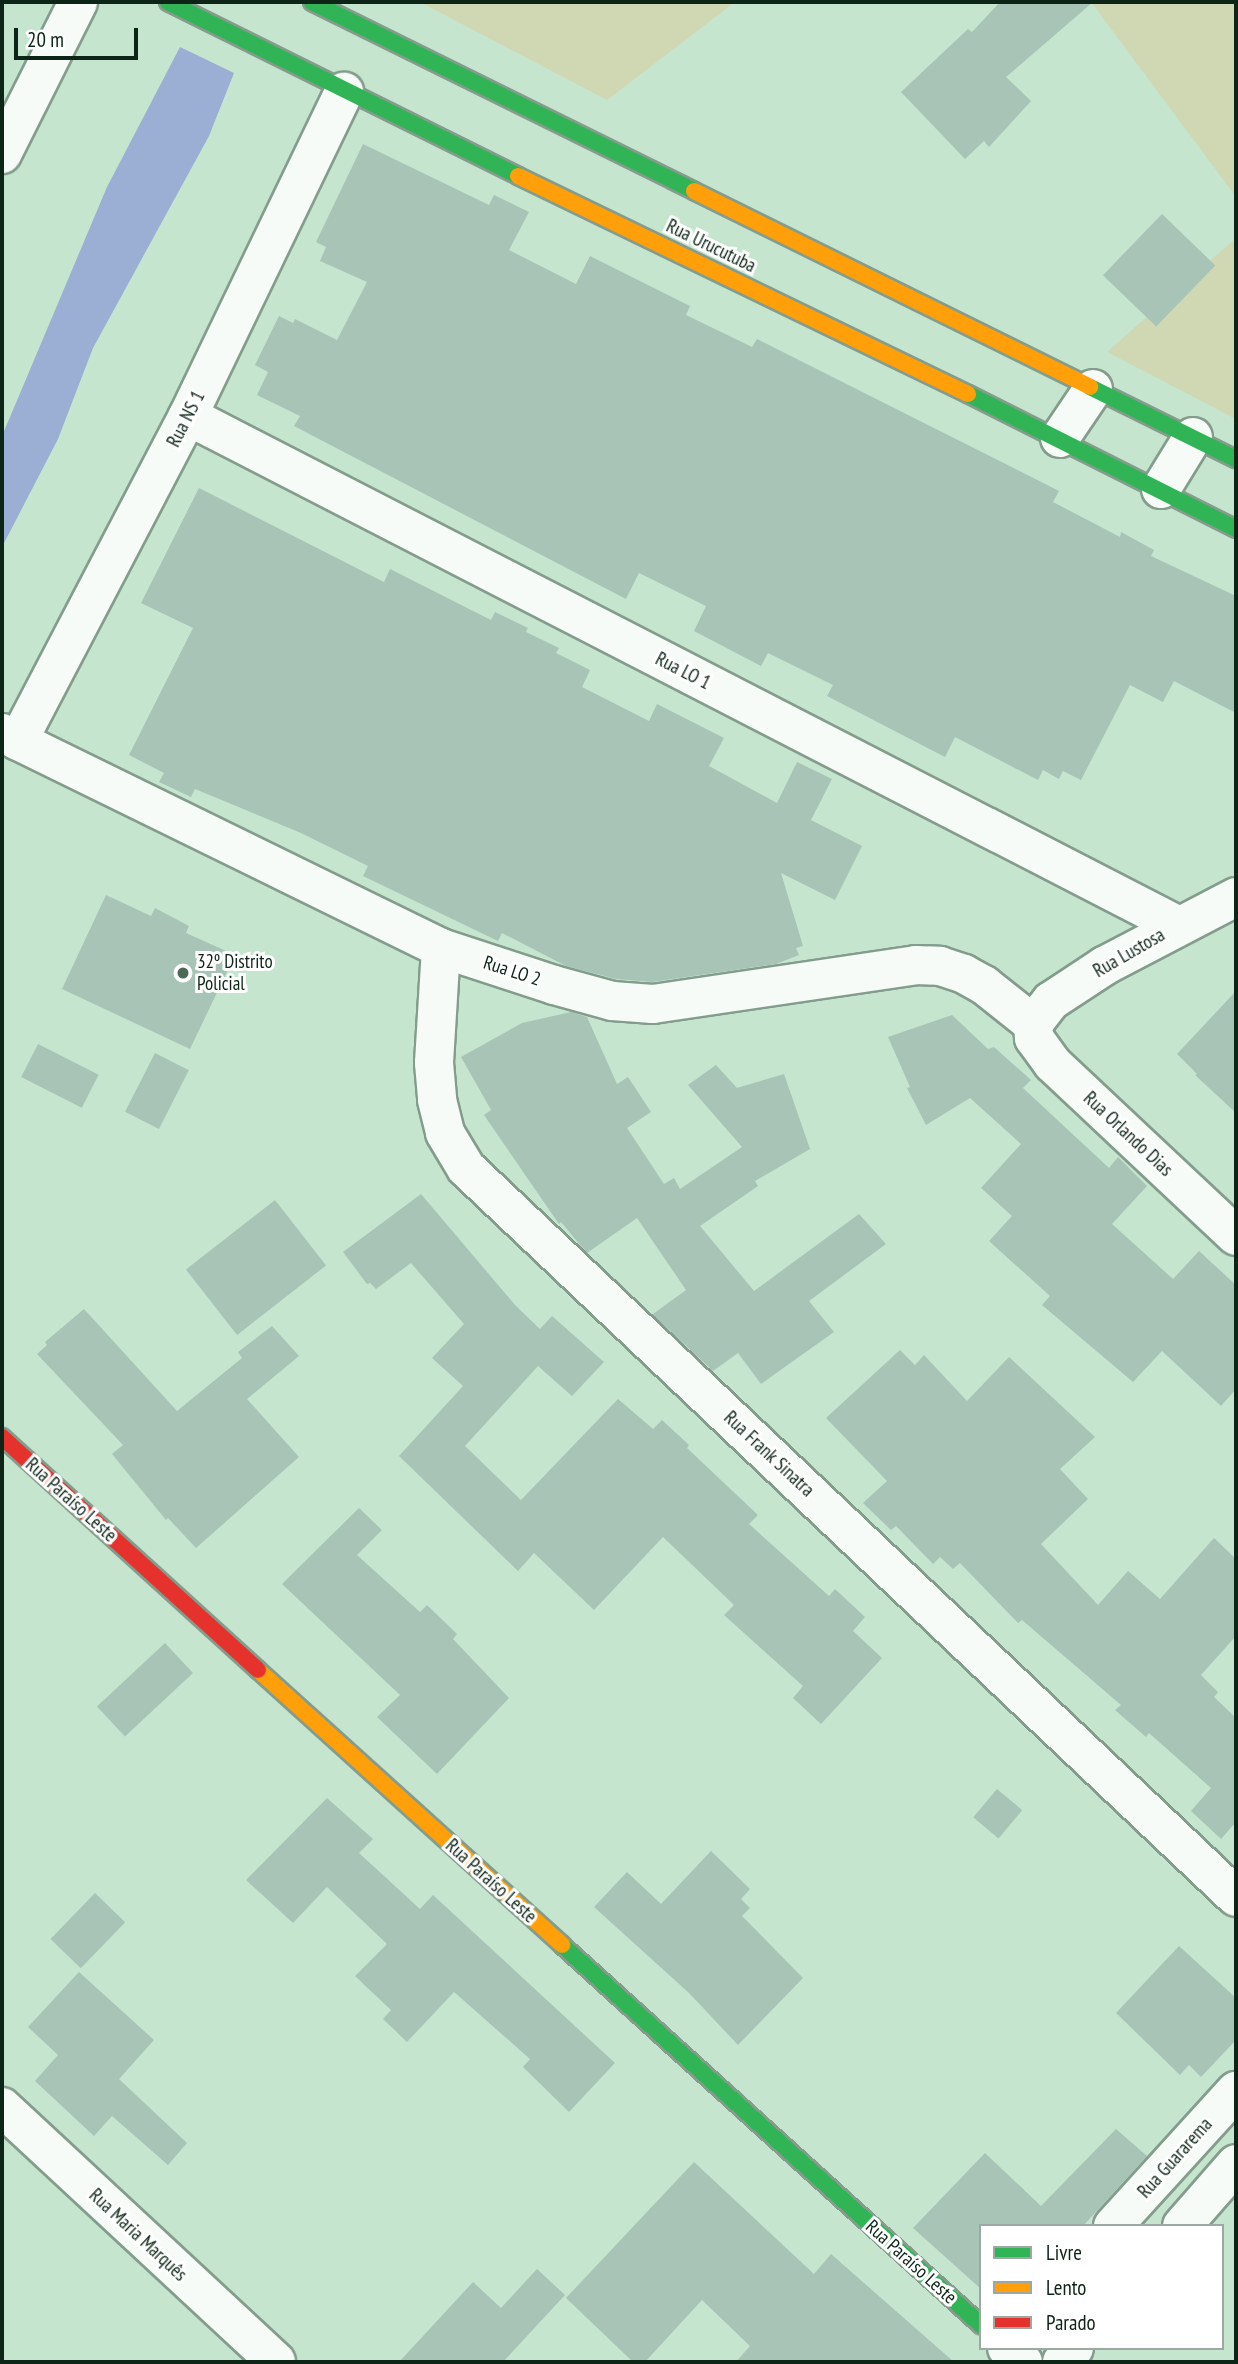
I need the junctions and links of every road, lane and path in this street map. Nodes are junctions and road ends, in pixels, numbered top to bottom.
1 (78, 2) edge
2 (167, 2) edge
3 (312, 2) edge
4 (344, 92) junction
5 (2, 154) edge
6 (1093, 389) junction
7 (188, 416) junction
8 (1193, 437) junction
9 (1060, 438) junction
10 (1236, 459) edge
11 (1161, 489) junction
12 (1236, 529) edge
13 (10, 737) edge
14 (1236, 897) edge
15 (1177, 925) junction
16 (442, 948) junction
17 (1033, 1024) junction
18 (1236, 1236) edge
19 (2, 1437) edge
20 (1236, 1897) edge
21 (1236, 2091) edge
22 (2, 2108) edge
23 (1236, 2164) edge
24 (1115, 2224) edge
25 (1184, 2224) edge
26 (979, 2323) edge
27 (1008, 2350) edge
28 (276, 2362) edge
29 (1023, 2362) edge

1 - 5 street
2 - 4 street, Rua Urucutuba
3 - 6 street
4 - 7 street, Rua NS 1
4 - 9 street, Rua Urucutuba
6 - 8 street
6 - 9 street
7 - 13 street, Rua NS 1
7 - 15 street, Rua LO 1
8 - 10 street
8 - 11 street
9 - 11 street, Rua Urucutuba
11 - 12 street, Rua Urucutuba
13 - 16 street, Rua LO 2
14 - 15 street, Rua Lustosa
15 - 17 street, Rua Lustosa
16 - 17 street, Rua LO 2
16 - 20 street, Rua Frank Sinatra
17 - 18 street, Rua Orlando Dias
19 - 26 street, Rua Paraíso Leste
21 - 24 street, Rua Guararema
22 - 28 street, Rua Maria Marquês
23 - 25 street
27 - 29 street

